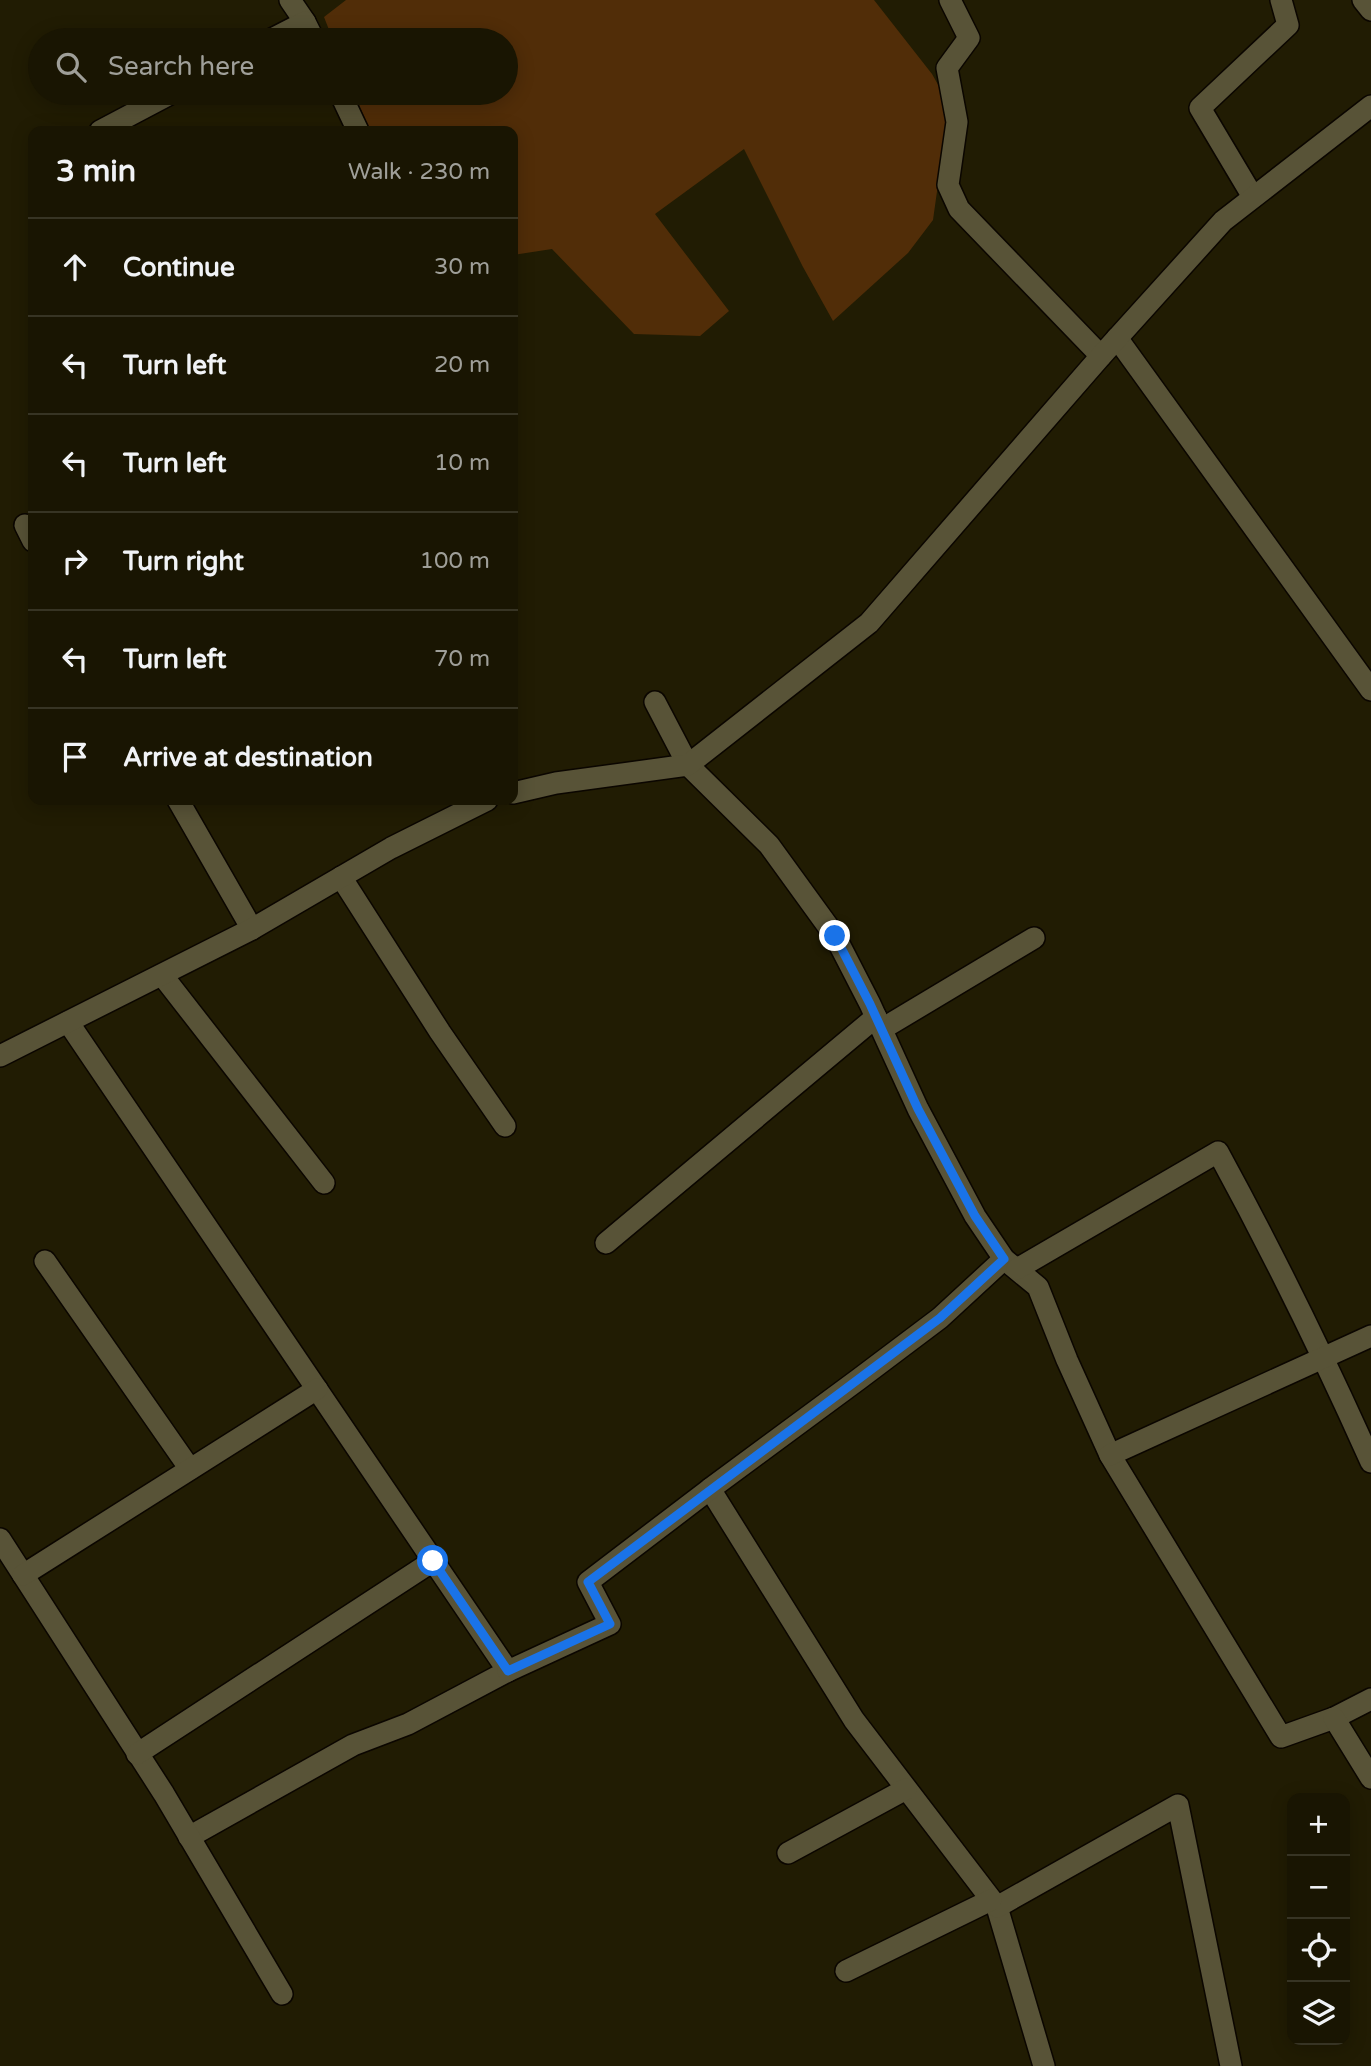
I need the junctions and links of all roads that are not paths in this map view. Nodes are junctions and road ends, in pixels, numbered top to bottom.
1 (290, 0) edge
2 (950, 0) edge
3 (1281, 0) edge
4 (1363, 0) edge
5 (1371, 10) edge
6 (308, 28) edge
7 (149, 105) edge
8 (346, 105) edge
9 (1371, 106) edge
10 (109, 126) edge
11 (356, 126) edge
12 (1253, 197) junction
13 (1117, 338) junction
14 (1101, 356) junction
15 (1371, 690) edge
16 (655, 702) dead end
17 (688, 765) junction
18 (518, 792) edge
19 (181, 805) edge
20 (462, 805) edge
21 (341, 877) junction
22 (252, 929) junction
23 (1034, 938) dead end
24 (162, 975) junction
25 (68, 1022) junction
26 (879, 1023) junction
27 (0, 1056) edge
28 (505, 1126) dead end
29 (324, 1183) dead end
30 (606, 1243) dead end
31 (45, 1261) dead end
32 (1011, 1264) junction
33 (1371, 1336) edge
34 (1324, 1357) junction
35 (317, 1389) junction
36 (1110, 1455) junction
37 (1371, 1462) edge
38 (190, 1469) junction
39 (710, 1489) junction
40 (3, 1550) edge
41 (433, 1561) junction
42 (23, 1575) junction
43 (508, 1671) junction
44 (1371, 1699) edge
45 (1334, 1718) junction
46 (138, 1754) junction
47 (1371, 1778) edge
48 (906, 1789) junction
49 (189, 1837) junction
50 (789, 1853) dead end
51 (994, 1904) junction
52 (846, 1971) dead end
53 (282, 1994) dead end
54 (1044, 2066) edge
55 (1231, 2066) edge

1 - 6 street
2 - 14 street
3 - 12 street
4 - 5 street
7 - 10 street
8 - 11 street
9 - 12 street
12 - 13 street
13 - 14 street
13 - 15 street
14 - 17 street
16 - 17 street
17 - 18 street
17 - 26 street
19 - 22 street
20 - 21 street
21 - 22 street
21 - 28 street
22 - 24 street
23 - 26 street
24 - 25 street
24 - 29 street
25 - 27 street
25 - 35 street
26 - 30 street
26 - 32 street
31 - 38 street
32 - 34 street
32 - 36 street
32 - 39 street
33 - 34 street
34 - 36 street
34 - 37 street
35 - 38 street
35 - 41 street
36 - 45 street
38 - 42 street
39 - 43 street
39 - 48 street
40 - 42 street
41 - 43 street
41 - 46 street
42 - 46 street
43 - 49 street
44 - 45 street
45 - 47 street
46 - 49 street
48 - 50 street
48 - 51 street
49 - 53 street
51 - 52 street
51 - 54 street
51 - 55 street

